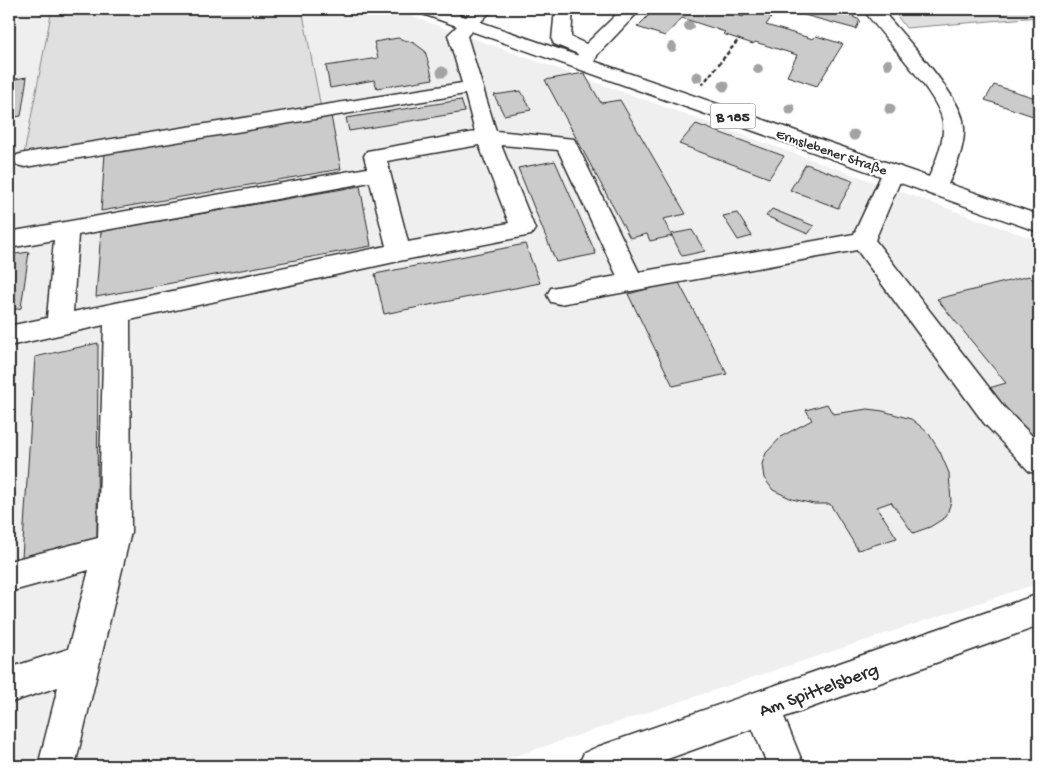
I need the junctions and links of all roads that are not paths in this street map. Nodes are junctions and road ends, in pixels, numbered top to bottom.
1 (426, 9) edge
2 (484, 9) edge
3 (564, 9) edge
4 (632, 9) edge
5 (872, 9) edge
6 (469, 24) junction
7 (587, 58) junction
8 (473, 87) junction
9 (487, 137) junction
10 (25, 160) dead end
11 (893, 172) junction
12 (379, 173) junction
13 (935, 188) junction
14 (1039, 224) edge
15 (67, 229) junction
16 (9, 240) edge
17 (863, 241) junction
18 (399, 252) junction
19 (632, 282) junction
20 (560, 294) dead end
21 (117, 313) junction
22 (59, 326) junction
23 (9, 336) edge
24 (1039, 462) edge
25 (111, 549) junction
26 (9, 576) edge
27 (1039, 610) edge
28 (82, 662) junction
29 (9, 685) edge
30 (762, 708) junction
31 (56, 766) edge
32 (597, 766) edge
33 (786, 766) edge

1 - 6 main road, Ermslebener Straße / B 185
2 - 6 main road
3 - 7 main road
4 - 7 main road
5 - 13 main road
6 - 7 main road, Ermslebener Straße / B 185
6 - 8 main road
7 - 11 main road, Ermslebener Straße / B 185
8 - 9 main road
8 - 10 main road
9 - 12 main road
9 - 18 main road
9 - 19 main road
11 - 13 main road, Ermslebener Straße / B 185
11 - 17 main road
12 - 15 main road
12 - 18 main road
13 - 14 main road, Ermslebener Straße / B 185
15 - 16 main road
15 - 22 main road
17 - 19 main road
17 - 24 main road
18 - 21 main road
19 - 20 main road
21 - 22 main road
21 - 25 main road
22 - 23 main road
25 - 26 main road
25 - 28 main road
27 - 30 main road, Am Spittelsberg
28 - 29 main road
28 - 31 main road
30 - 32 main road, Am Spittelsberg
30 - 33 main road

